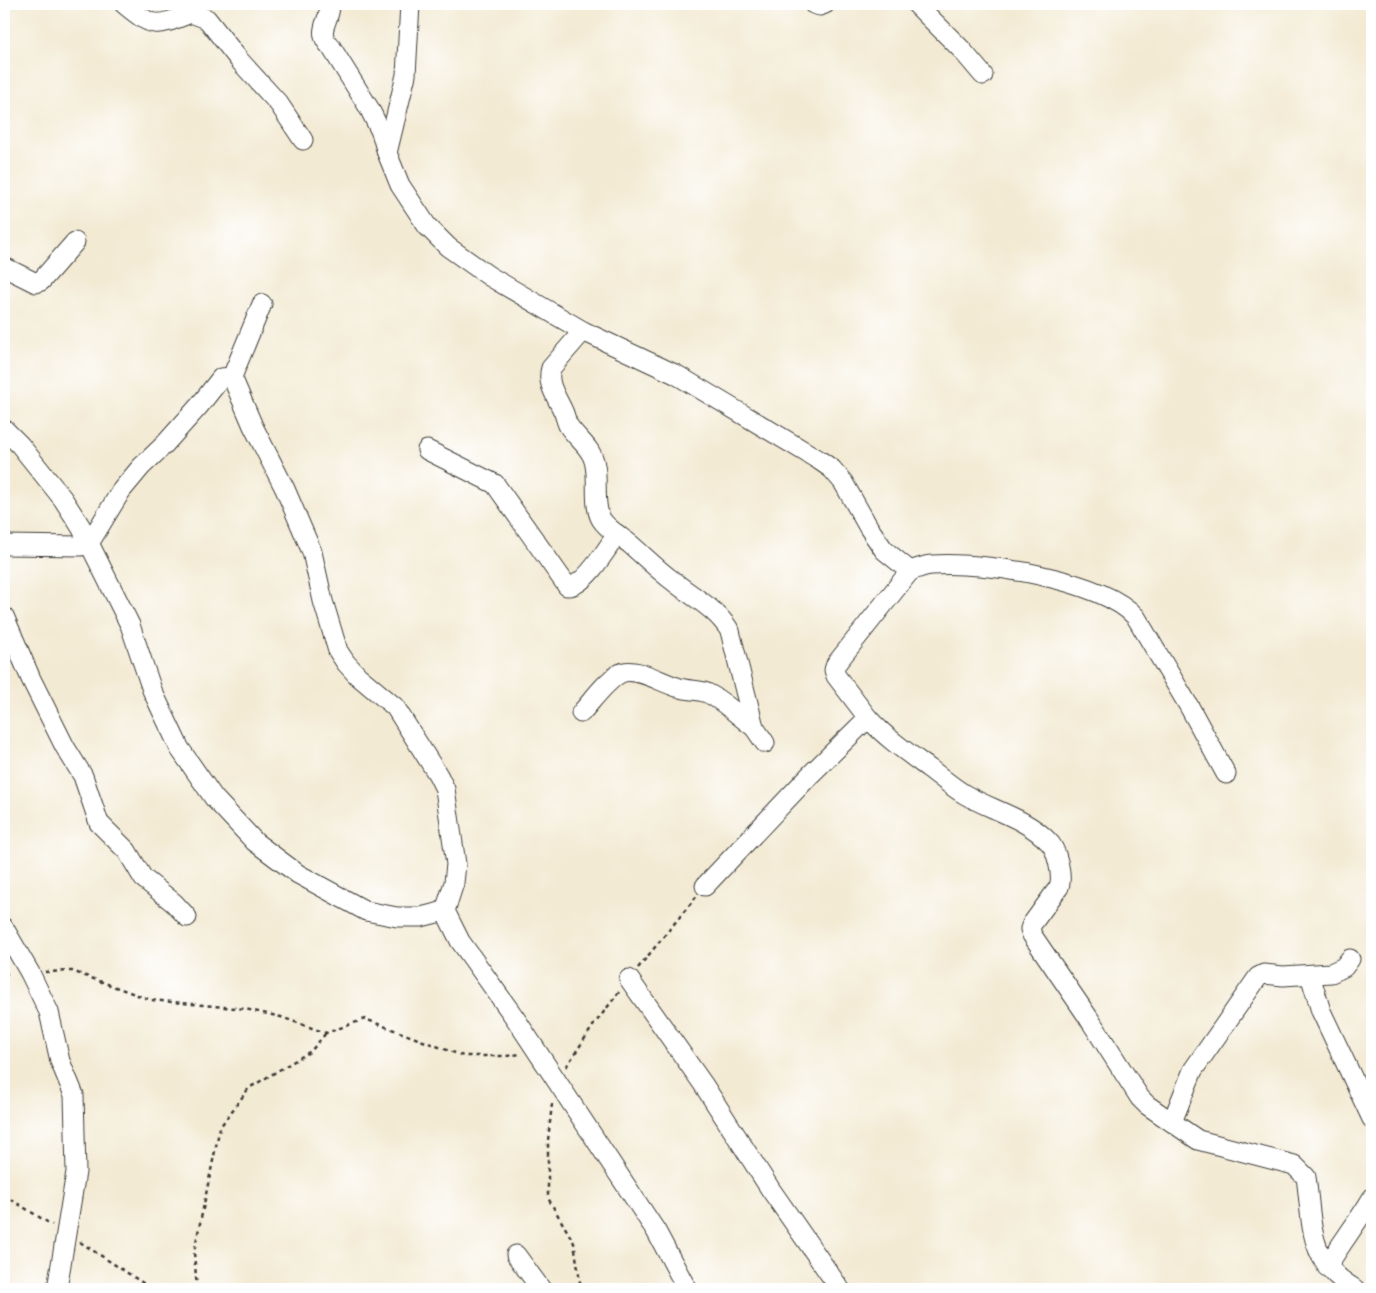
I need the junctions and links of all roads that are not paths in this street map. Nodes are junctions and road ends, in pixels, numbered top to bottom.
1 (124, 4) edge
2 (330, 4) edge
3 (410, 4) edge
4 (813, 4) edge
5 (825, 4) edge
6 (916, 4) edge
7 (983, 75) dead end
8 (303, 140) dead end
9 (387, 153) junction
10 (75, 242) dead end
11 (4, 267) edge
12 (262, 304) dead end
13 (583, 331) junction
14 (232, 377) junction
15 (4, 429) edge
16 (427, 450) dead end
17 (617, 534) junction
18 (88, 542) junction
19 (4, 545) edge
20 (910, 571) junction
21 (4, 616) edge
22 (581, 713) dead end
23 (868, 718) junction
24 (754, 727) junction
25 (765, 743) dead end
26 (1226, 774) dead end
27 (705, 886) dead end
28 (445, 911) junction
29 (187, 916) dead end
30 (4, 928) edge
31 (1350, 959) dead end
32 (1310, 975) junction
33 (629, 979) dead end
34 (1372, 1119) edge
35 (1172, 1122) junction
36 (1372, 1198) edge
37 (516, 1255) dead end
38 (1327, 1267) junction
39 (57, 1289) edge
40 (541, 1289) edge
41 (687, 1289) edge
42 (840, 1289) edge
43 (1355, 1289) edge

1 - 8 street
2 - 9 street
3 - 9 street
4 - 5 street
6 - 7 street
9 - 13 street
10 - 11 street
12 - 14 street
13 - 17 street
13 - 20 street
14 - 18 street
14 - 28 street
15 - 18 street
16 - 17 street
17 - 24 street
18 - 19 street
18 - 28 street
20 - 23 street
20 - 26 street
21 - 29 street
22 - 24 street
23 - 27 street
23 - 35 street
24 - 25 street
28 - 41 street
30 - 39 street
31 - 32 street
32 - 34 street
32 - 35 street
33 - 42 street
35 - 38 street
36 - 38 street
37 - 40 street
38 - 43 street

